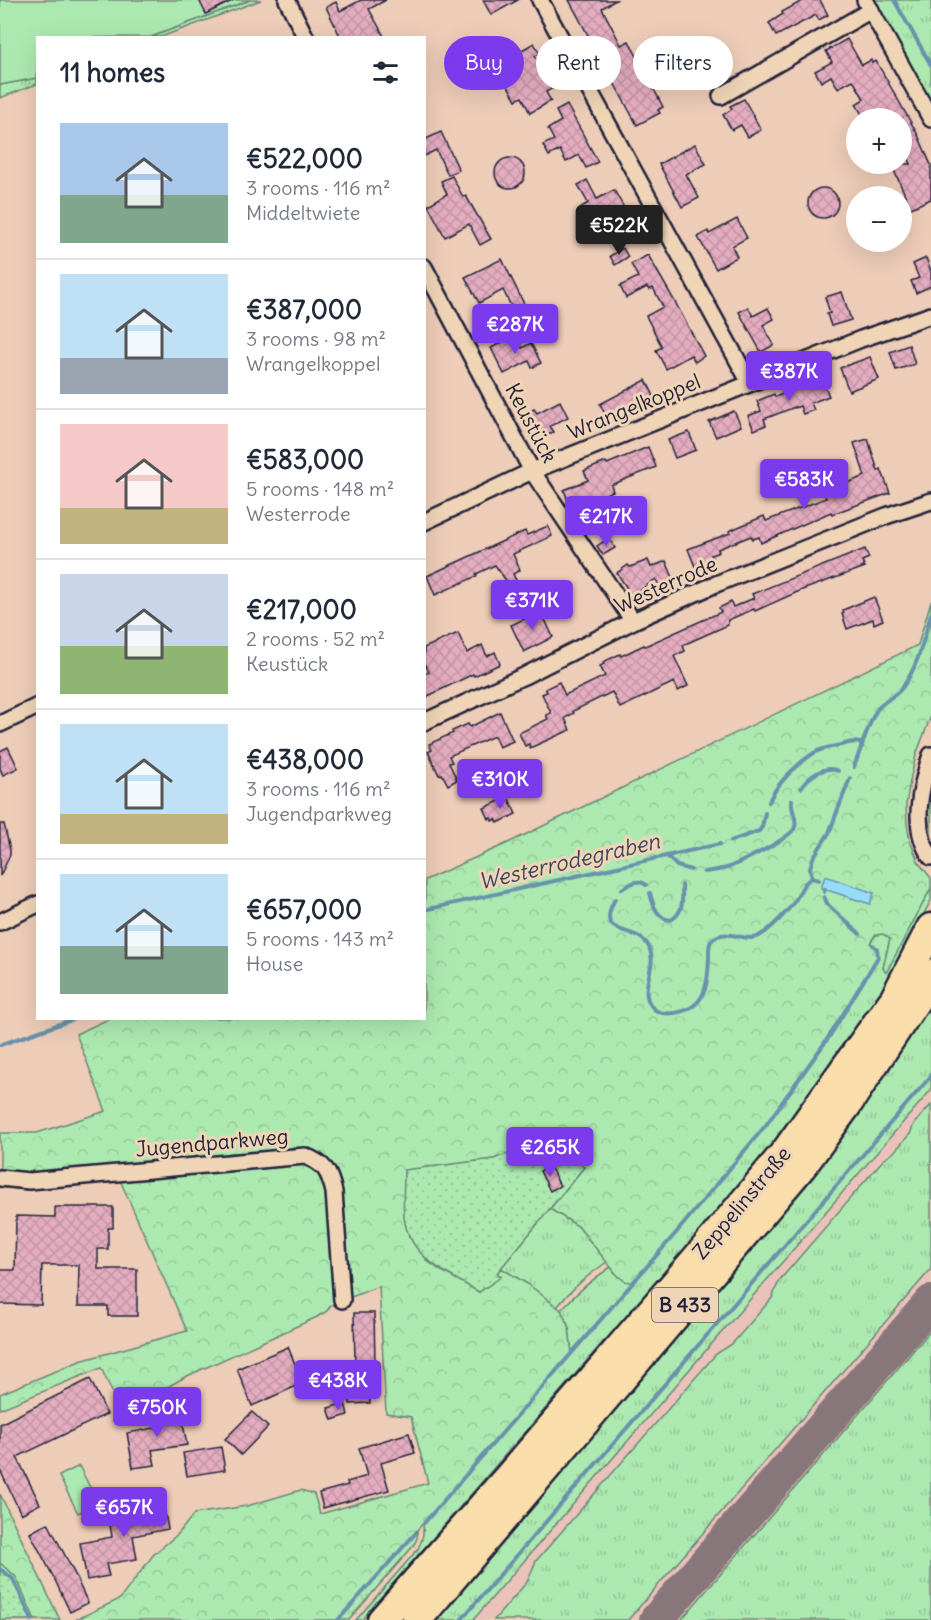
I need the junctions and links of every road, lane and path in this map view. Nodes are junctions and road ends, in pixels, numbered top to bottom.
1 (287, 0) edge
2 (540, 0) edge
3 (868, 5) edge
4 (305, 36) edge
5 (721, 96) dead end
6 (931, 119) edge
7 (426, 271) edge
8 (931, 315) edge
9 (750, 383) junction
10 (532, 471) junction
11 (931, 501) edge
12 (426, 521) edge
13 (633, 621) junction
14 (36, 707) edge
15 (426, 721) edge
16 (0, 724) edge
17 (931, 755) edge
18 (930, 855) edge
19 (36, 905) edge
20 (0, 922) edge
21 (931, 927) edge
22 (931, 974) edge
23 (0, 1178) edge
24 (342, 1300) dead end
25 (382, 1620) edge
26 (417, 1620) edge

1 - 4 street
2 - 9 street
3 - 5 street
3 - 6 street
7 - 10 street, Keustück
8 - 9 street, Wrangelkoppel
9 - 10 street, Wrangelkoppel
10 - 12 street, Wrangelkoppel
10 - 13 street, Keustück
11 - 13 street, Westerrode
13 - 15 street, Westerrode
14 - 16 street
17 - 18 street
19 - 20 street
21 - 25 highway, Zeppelinstraße / B 433
22 - 26 highway, Zeppelinstraße / B 433
23 - 24 street, Jugendparkweg

